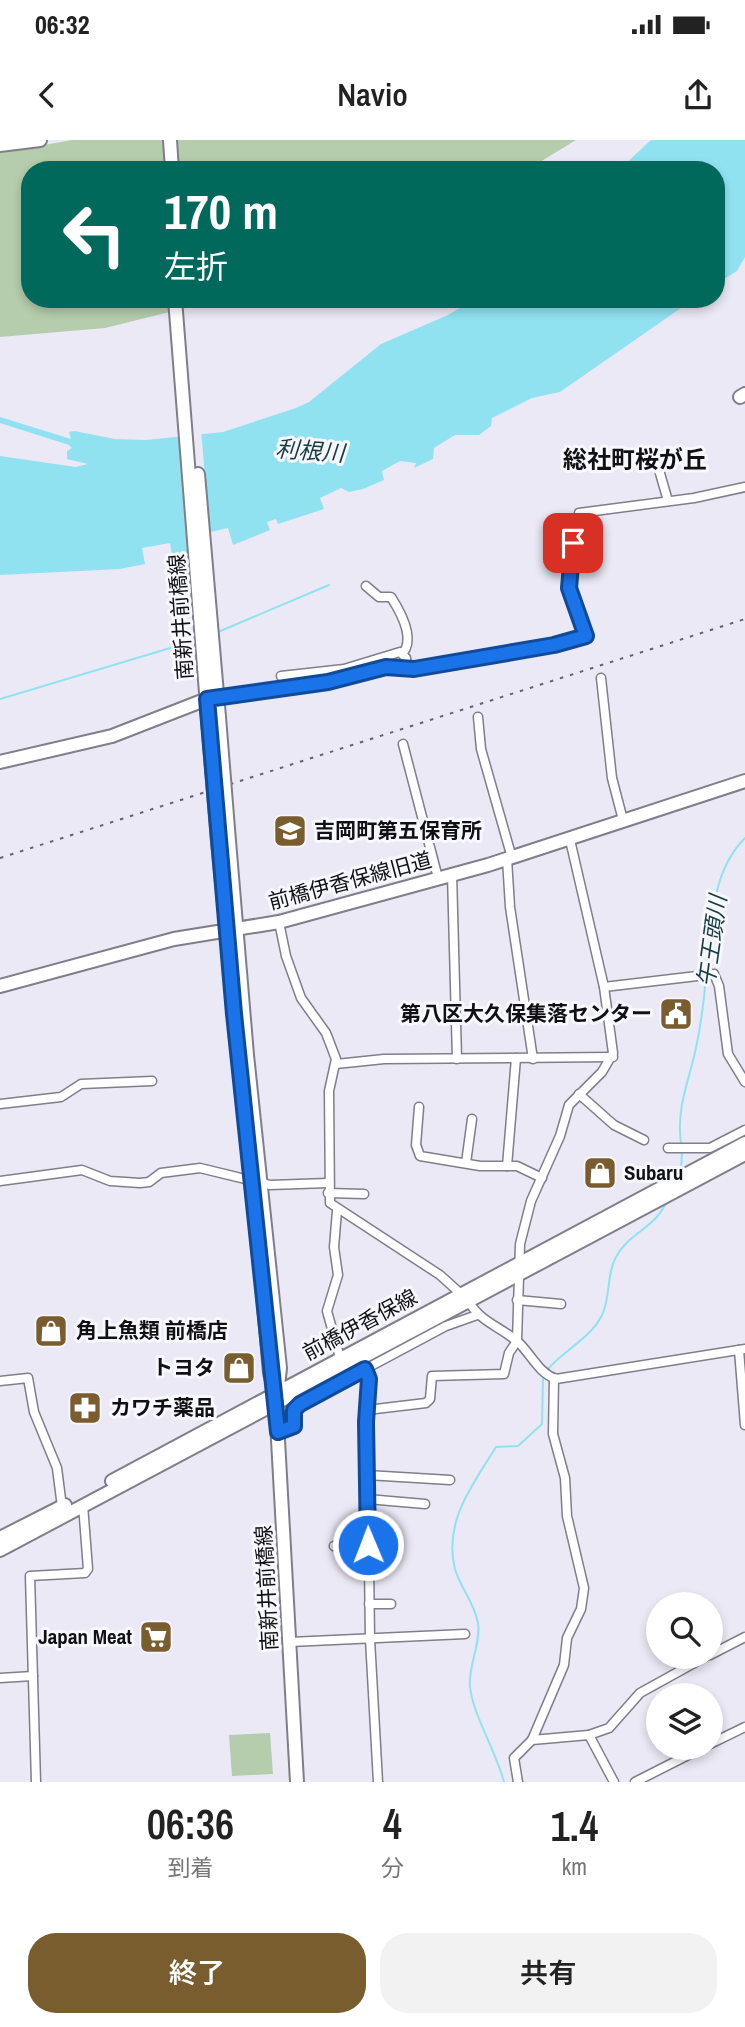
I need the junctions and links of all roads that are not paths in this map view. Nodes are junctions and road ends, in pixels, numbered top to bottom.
1 (40, 140) edge
2 (162, 140) edge
3 (170, 140) edge
4 (0, 145) edge
5 (163, 161) edge
6 (171, 161) edge
7 (176, 308) edge
8 (184, 308) edge
9 (656, 457) dead end
10 (745, 487) edge
11 (668, 501) junction
12 (366, 586) dead end
13 (403, 653) junction
14 (378, 669) joint
15 (407, 669) junction
16 (281, 676) dead end
17 (601, 678) dead end
18 (211, 681) junction
19 (212, 698) junction
20 (478, 718) dead end
21 (403, 744) dead end
22 (0, 762) edge
23 (745, 781) edge
24 (623, 820) junction
25 (570, 840) junction
26 (510, 858) junction
27 (452, 874) junction
28 (438, 878) junction
29 (279, 922) junction
30 (231, 929) junction
31 (0, 986) edge
32 (604, 987) junction
33 (612, 1057) junction
34 (516, 1058) junction
35 (457, 1059) junction
36 (533, 1059) junction
37 (336, 1064) junction
38 (152, 1081) dead end
39 (745, 1082) edge
40 (579, 1094) junction
41 (0, 1104) edge
42 (419, 1107) dead end
43 (472, 1119) dead end
44 (745, 1130) edge
45 (644, 1140) dead end
46 (745, 1143) edge
47 (668, 1148) dead end
48 (745, 1154) edge
49 (466, 1164) junction
50 (507, 1166) junction
51 (542, 1178) junction
52 (688, 1179) junction
53 (0, 1181) edge
54 (256, 1181) junction
55 (328, 1183) junction
56 (328, 1193) junction
57 (364, 1194) dead end
58 (337, 1211) junction
59 (519, 1262) junction
60 (518, 1276) junction
61 (465, 1298) junction
62 (517, 1300) junction
63 (561, 1304) dead end
64 (477, 1315) junction
65 (517, 1341) junction
66 (742, 1350) edge
67 (340, 1358) junction
68 (365, 1369) junction
69 (552, 1377) junction
70 (0, 1381) edge
71 (276, 1397) junction
72 (367, 1410) junction
73 (745, 1425) edge
74 (278, 1432) junction
75 (367, 1475) junction
76 (450, 1480) dead end
77 (367, 1499) junction
78 (425, 1504) dead end
79 (83, 1506) junction
80 (62, 1507) junction
81 (0, 1538) edge
82 (368, 1545) junction
83 (334, 1546) dead end
84 (0, 1550) edge
85 (369, 1604) junction
86 (391, 1604) dead end
87 (465, 1634) dead end
88 (745, 1637) edge
89 (370, 1639) junction
90 (290, 1642) junction
91 (723, 1648) edge
92 (683, 1669) edge
93 (33, 1676) junction
94 (0, 1678) edge
95 (745, 1727) edge
96 (589, 1735) junction
97 (723, 1738) edge
98 (532, 1740) junction
99 (678, 1760) edge
100 (36, 1782) edge
101 (297, 1782) edge
102 (378, 1782) edge
103 (519, 1782) edge
104 (614, 1782) edge
105 (635, 1782) edge

1 - 4 main road
2 - 5 main road
3 - 6 main road
7 - 18 main road, 南新井前橋線
8 - 18 main road, 南新井前橋線
9 - 11 street
10 - 11 street
11 - 15 street
12 - 13 street
13 - 15 street
13 - 16 street
14 - 15 street
14 - 19 main road
17 - 24 street
18 - 19 main road, 南新井前橋線
19 - 22 main road
19 - 30 main road, 南新井前橋線, bridge
20 - 26 street
21 - 28 street
23 - 24 main road, 前橋伊香保線旧道
24 - 25 main road, 前橋伊香保線旧道
25 - 26 main road, 前橋伊香保線旧道
25 - 32 street
26 - 27 main road, 前橋伊香保線旧道
26 - 36 street
27 - 28 main road, 前橋伊香保線旧道
27 - 35 street
28 - 29 main road, 前橋伊香保線旧道
29 - 30 main road, 前橋伊香保線旧道
29 - 37 street
30 - 31 main road, 前橋伊香保線旧道
30 - 54 main road, 南新井前橋線
32 - 33 street
32 - 39 street
33 - 36 street
33 - 40 street
34 - 35 street
34 - 36 street
34 - 50 street
35 - 37 street
37 - 55 street
38 - 41 street
40 - 45 street
40 - 51 street
42 - 49 street
43 - 49 street
44 - 47 street
46 - 52 main road
48 - 52 main road
49 - 50 street
50 - 51 street
51 - 59 street
52 - 59 main road, 前橋伊香保線
52 - 60 main road, 前橋伊香保線
53 - 54 street
54 - 55 street
54 - 71 main road, 南新井前橋線
55 - 56 street
56 - 57 street
56 - 58 street
58 - 61 street
58 - 67 street
59 - 60 street
59 - 61 main road, 前橋伊香保線
60 - 61 main road, 前橋伊香保線
60 - 62 street
61 - 64 street
61 - 67 main road, 前橋伊香保線
61 - 71 main road, 前橋伊香保線
62 - 63 street
62 - 65 street
64 - 65 street
64 - 68 street
65 - 69 street
65 - 72 street
66 - 69 street
66 - 73 street
67 - 71 main road, 前橋伊香保線
68 - 72 street
68 - 74 street
69 - 98 street
70 - 80 street
71 - 74 main road, 南新井前橋線
71 - 79 main road, 前橋伊香保線
71 - 80 main road, 前橋伊香保線
72 - 75 street
74 - 90 main road, 南新井前橋線
75 - 76 street
75 - 77 street
77 - 78 street
77 - 82 street
79 - 84 main road, 前橋伊香保線
79 - 93 street
80 - 81 main road, 前橋伊香保線
82 - 83 street
82 - 85 street
85 - 86 street
85 - 89 street
87 - 89 street
88 - 91 street
89 - 90 street
89 - 102 street
90 - 101 main road, 南新井前橋線
92 - 96 street
93 - 94 street
93 - 100 street
95 - 97 street
96 - 98 street
96 - 104 street
98 - 103 street
99 - 105 street

